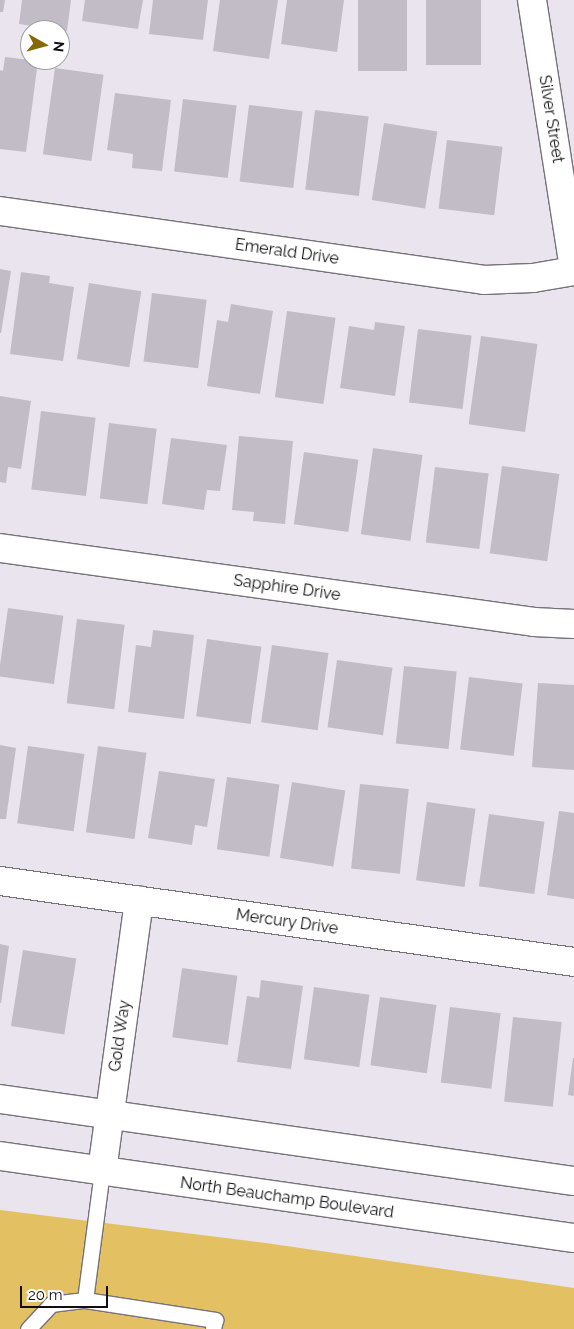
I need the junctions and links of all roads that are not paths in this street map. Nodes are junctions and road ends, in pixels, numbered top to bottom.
1 (532, 0) edge
2 (0, 211) edge
3 (574, 268) edge
4 (574, 271) edge
5 (0, 548) edge
6 (574, 624) edge
7 (0, 882) edge
8 (139, 901) junction
9 (574, 962) edge
10 (0, 1100) edge
11 (110, 1115) junction
12 (0, 1156) edge
13 (102, 1171) junction
14 (574, 1181) edge
15 (574, 1238) edge
16 (85, 1300) junction
17 (28, 1329) edge
18 (213, 1329) edge

1 - 3 street, Silver Street
2 - 4 street, Emerald Drive
5 - 6 street, Sapphire Drive
7 - 8 street, Mercury Drive
8 - 9 street, Mercury Drive
8 - 11 street, Gold Way
10 - 11 street
11 - 13 street, Gold Way
11 - 14 street
12 - 13 street, North Beauchamp Boulevard
13 - 15 street, North Beauchamp Boulevard
13 - 16 lane
16 - 17 lane
16 - 18 lane

